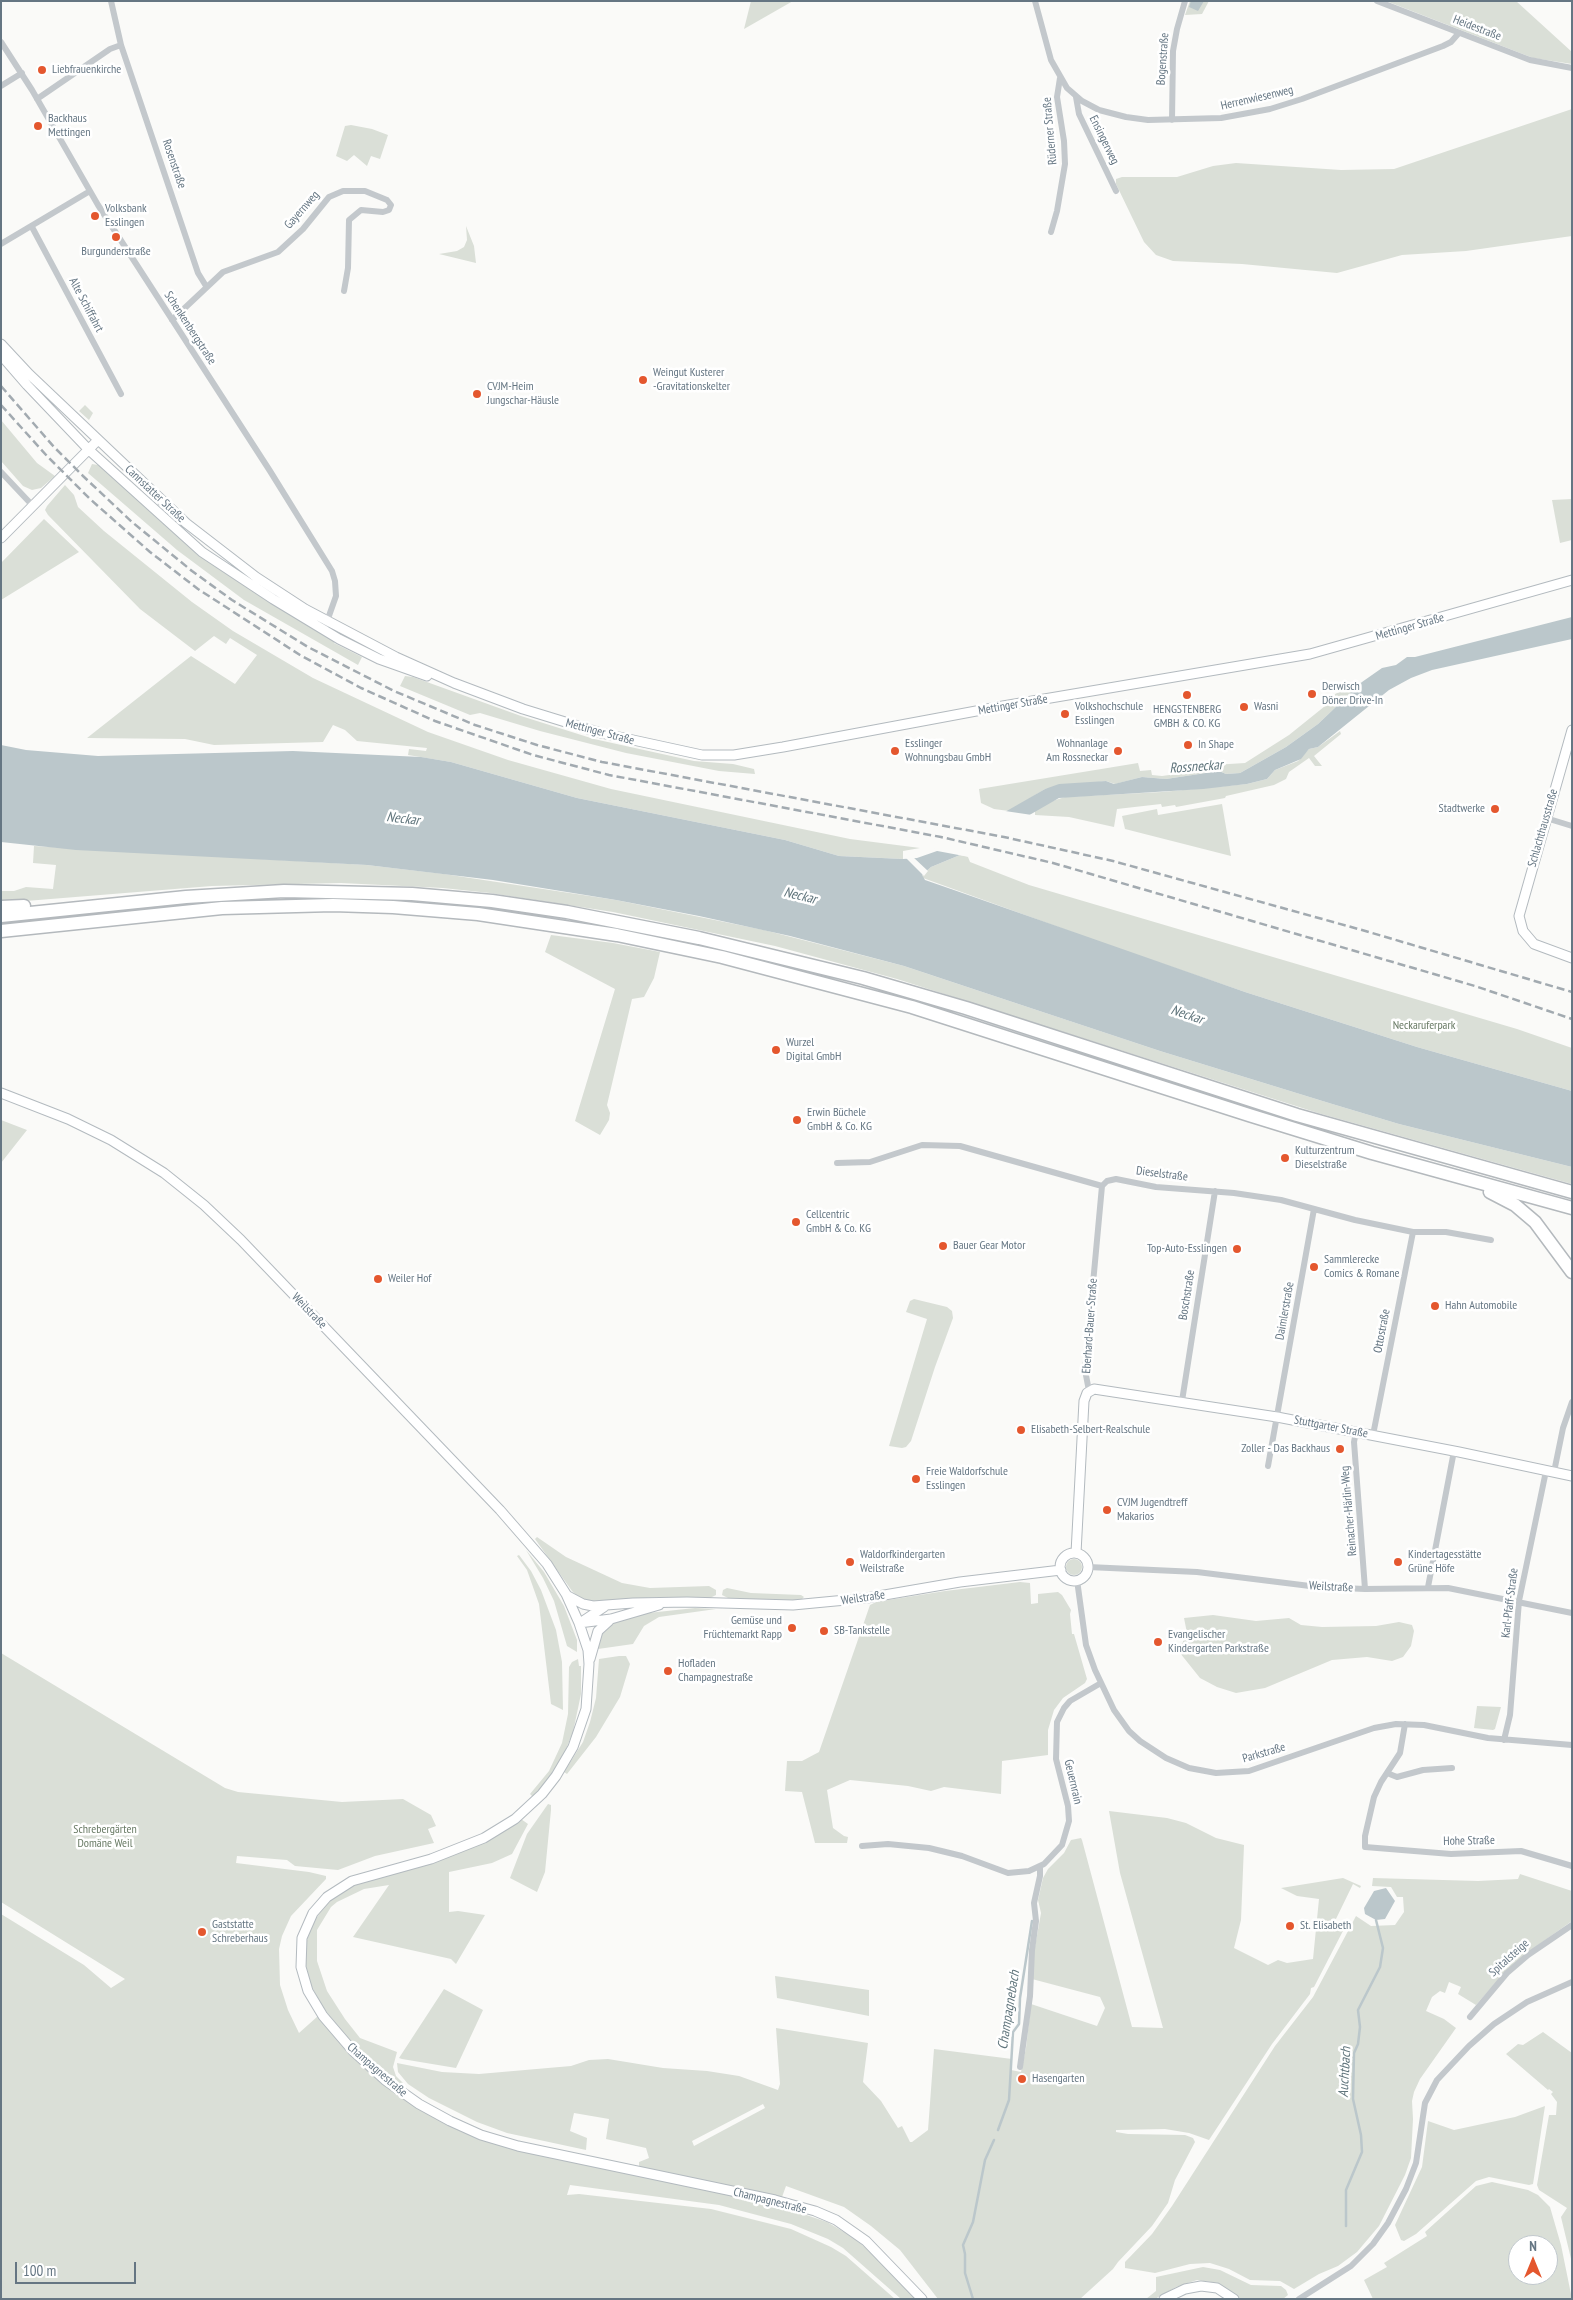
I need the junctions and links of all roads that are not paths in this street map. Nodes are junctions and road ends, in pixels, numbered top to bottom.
1 (112, 1) edge
2 (1035, 1) edge
3 (1185, 1) edge
4 (1377, 1) edge
5 (1458, 34) junction
6 (1, 42) edge
7 (121, 44) junction
8 (1572, 68) edge
9 (22, 73) junction
10 (1060, 78) junction
11 (1, 86) edge
12 (1076, 96) junction
13 (37, 98) junction
14 (1172, 120) junction
15 (90, 191) junction
16 (1116, 191) dead end
17 (32, 227) junction
18 (1051, 232) dead end
19 (1, 244) edge
20 (206, 286) junction
21 (344, 292) dead end
22 (172, 320) junction
23 (1, 344) edge
24 (1, 355) edge
25 (121, 394) dead end
26 (98, 440) junction
27 (89, 450) junction
28 (1, 472) edge
29 (33, 506) junction
30 (1, 538) edge
31 (1572, 580) edge
32 (326, 626) junction
33 (1572, 730) edge
34 (1546, 818) junction
35 (1572, 826) edge
36 (102, 905) junction
37 (1, 907) edge
38 (1, 916) edge
39 (25, 929) junction
40 (1, 931) edge
41 (1, 939) edge
42 (1572, 958) edge
43 (1, 1093) edge
44 (837, 1163) dead end
45 (1463, 1178) junction
46 (1102, 1186) junction
47 (1215, 1191) junction
48 (1572, 1192) edge
49 (1572, 1208) edge
50 (1314, 1209) junction
51 (1413, 1232) junction
52 (1491, 1240) dead end
53 (1572, 1272) edge
54 (1089, 1391) junction
55 (1182, 1402) junction
56 (1572, 1402) edge
57 (1276, 1417) junction
58 (1356, 1432) junction
59 (1373, 1435) junction
60 (1454, 1451) junction
61 (1268, 1466) dead end
62 (1550, 1472) junction
63 (1572, 1476) edge
64 (1076, 1553) junction
65 (1088, 1567) junction
66 (1061, 1570) junction
67 (1077, 1580) junction
68 (1428, 1587) junction
69 (1365, 1589) junction
70 (566, 1594) junction
71 (1519, 1601) junction
72 (664, 1603) junction
73 (607, 1606) junction
74 (1572, 1613) edge
75 (611, 1619) junction
76 (579, 1623) junction
77 (589, 1664) junction
78 (1100, 1683) junction
79 (1405, 1724) junction
80 (1504, 1740) junction
81 (1572, 1745) edge
82 (1452, 1768) dead end
83 (1387, 1773) junction
84 (862, 1846) dead end
85 (1572, 1866) edge
86 (1040, 1867) junction
87 (1572, 1925) edge
88 (1572, 1982) edge
89 (1470, 2017) dead end
90 (1020, 2067) dead end
91 (922, 2299) edge
92 (1164, 2299) edge
93 (1234, 2299) edge
94 (1299, 2299) edge

1 - 7 street, Rosenstraße
2 - 10 street
3 - 14 street, Bogenstraße
4 - 5 street, Heidestraße
5 - 8 street, Heidestraße
5 - 14 street, Herrenwiesenweg
6 - 9 street, Schenkenbergstraße
7 - 13 street
7 - 20 street, Rosenstraße
9 - 11 street
9 - 13 street, Schenkenbergstraße
10 - 12 street, Herrenwiesenweg
10 - 18 street, Rüderner Straße
12 - 14 street, Herrenwiesenweg
12 - 16 street, Ensingerweg
13 - 15 street, Schenkenbergstraße
15 - 17 street
15 - 22 street, Schenkenbergstraße
17 - 19 street
17 - 25 street, Alte Schiffahrt
20 - 21 street, Gayernweg
20 - 22 street
22 - 32 street, Schenkenbergstraße
23 - 26 main road, Cannstatter Straße
24 - 27 main road, Cannstatter Straße
26 - 27 main road
26 - 32 main road, Cannstatter Straße
27 - 29 main road
27 - 32 main road, Cannstatter Straße
28 - 29 street
29 - 30 main road
31 - 32 main road, Mettinger Straße
33 - 34 main road, Schlachthausstraße
34 - 35 street
34 - 42 main road, Schlachthausstraße
36 - 37 highway
36 - 38 highway
36 - 48 highway
39 - 40 highway
39 - 41 highway
39 - 45 highway
43 - 70 main road, Weilstraße
44 - 46 street, Dieselstraße
45 - 49 highway
45 - 53 highway
46 - 47 street, Dieselstraße
46 - 54 street, Eberhard-Bauer-Straße
47 - 50 street, Dieselstraße
47 - 55 street, Boschstraße
50 - 51 street, Dieselstraße
50 - 57 street, Daimlerstraße
51 - 52 street, Dieselstraße
51 - 59 street, Ottostraße
54 - 55 main road, Stuttgarter Straße
54 - 64 main road, Eberhard-Bauer-Straße
55 - 57 main road, Stuttgarter Straße
56 - 62 street, Karl-Pfaff-Straße
57 - 58 main road, Stuttgarter Straße
57 - 61 street, Daimlerstraße
58 - 59 main road, Stuttgarter Straße
58 - 69 street, Reinacher-Härlin-Weg
59 - 60 main road, Stuttgarter Straße
60 - 62 main road, Stuttgarter Straße
60 - 68 street
62 - 63 main road, Stuttgarter Straße
62 - 71 street, Karl-Pfaff-Straße
64 - 65 main road
64 - 66 main road
65 - 67 main road
65 - 69 street, Weilstraße
66 - 67 main road
66 - 72 main road, Weilstraße
67 - 78 street, Parkstraße
68 - 69 street, Weilstraße
68 - 71 street, Weilstraße
70 - 73 main road, Weilstraße
70 - 76 main road, Weilstraße
71 - 74 street, Weilstraße
71 - 80 street, Karl-Pfaff-Straße
72 - 73 main road, Weilstraße
72 - 75 main road, Weilstraße
73 - 76 main road
75 - 76 main road, Weilstraße
75 - 77 main road
76 - 77 main road, Champagnestraße
77 - 91 main road, Champagnestraße
78 - 79 street, Parkstraße
78 - 86 street, Geuernrain
79 - 80 street, Parkstraße
79 - 83 street
80 - 81 street, Parkstraße
82 - 83 street
83 - 85 street, Hohe Straße
84 - 86 street, Geuernrain
86 - 90 street
87 - 89 street, Spitalsteige
88 - 94 street
92 - 93 main road

